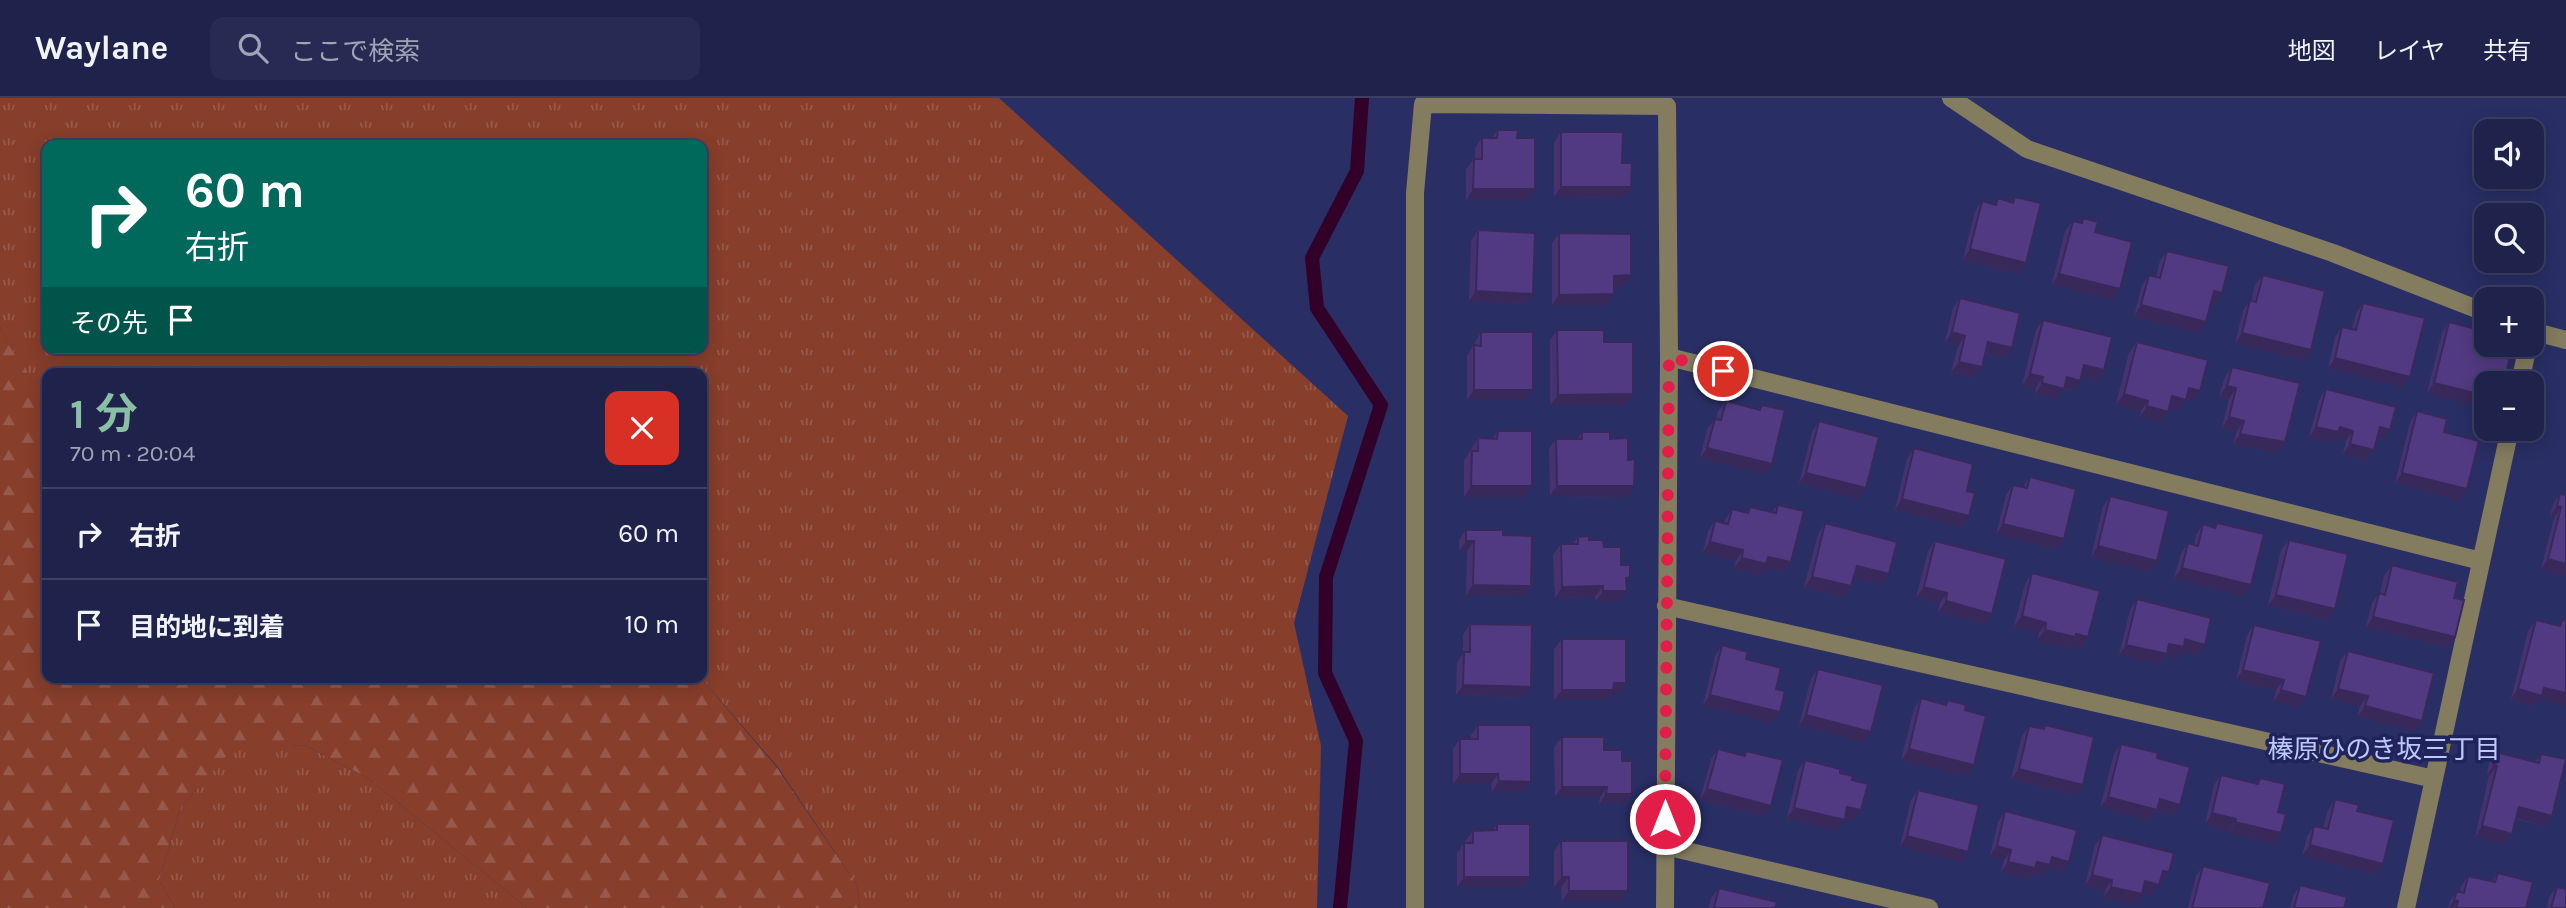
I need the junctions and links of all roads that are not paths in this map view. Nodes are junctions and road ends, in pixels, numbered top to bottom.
1 (1951, 98) edge
2 (2474, 308) edge
3 (2544, 334) edge
4 (2566, 340) edge
5 (1669, 357) junction
6 (2507, 441) edge
7 (2482, 561) junction
8 (1666, 606) junction
9 (2434, 779) junction
10 (1665, 846) junction
11 (1415, 908) edge
12 (1665, 908) edge
13 (1929, 908) edge
14 (2406, 908) edge

1 - 2 street
3 - 4 street
5 - 7 street
5 - 8 street
5 - 11 street
6 - 7 street
7 - 9 street
8 - 9 street
8 - 10 street
9 - 14 street
10 - 12 street
10 - 13 street

